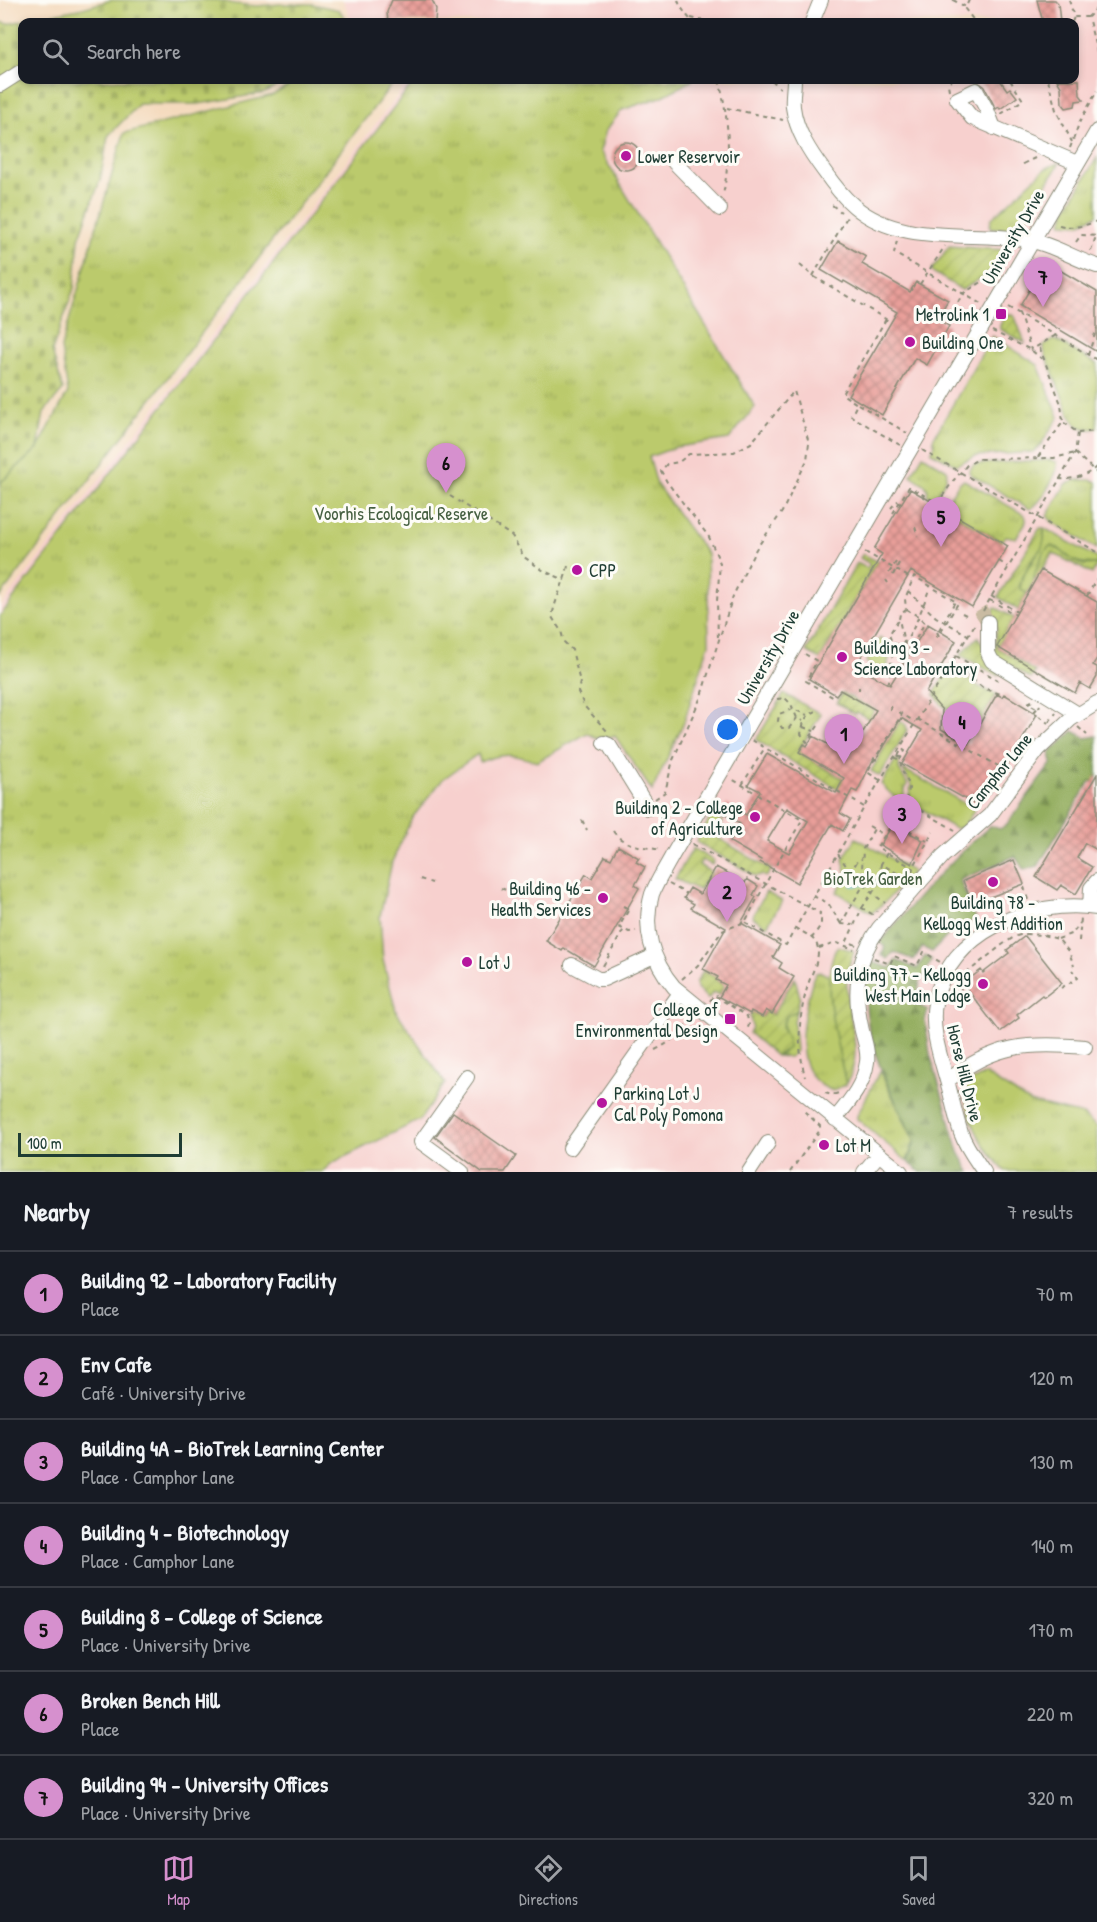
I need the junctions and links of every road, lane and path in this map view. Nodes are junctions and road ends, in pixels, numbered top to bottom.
1 (678, 0) edge
2 (821, 0) edge
3 (953, 0) edge
4 (969, 0) edge
5 (1069, 0) edge
6 (966, 7) junction
7 (1097, 8) edge
8 (1074, 17) joint
9 (1088, 17) junction
10 (689, 18) edge
11 (814, 18) edge
12 (972, 18) edge
13 (1097, 52) edge
14 (18, 74) edge
15 (720, 84) edge
16 (794, 84) edge
17 (948, 84) edge
18 (1013, 84) edge
19 (1049, 84) edge
20 (0, 85) edge
21 (1097, 91) edge
22 (952, 94) dead end
23 (727, 108) junction
24 (1080, 121) junction
25 (995, 122) joint
26 (797, 123) junction
27 (1092, 128) edge
28 (1072, 142) junction
29 (1073, 157) junction
30 (674, 162) dead end
31 (832, 205) dead end
32 (720, 209) joint
33 (847, 217) junction
34 (1097, 221) edge
35 (855, 222) dead end
36 (1059, 225) dead end
37 (1097, 236) edge
38 (889, 238) dead end
39 (1032, 241) junction
40 (1076, 242) dead end
41 (945, 246) dead end
42 (1091, 264) edge
43 (800, 266) dead end
44 (1000, 271) dead end
45 (927, 272) junction
46 (813, 276) junction
47 (920, 284) dead end
48 (962, 294) junction
49 (981, 304) dead end
50 (1008, 307) dead end
51 (955, 309) junction
52 (942, 313) dead end
53 (1019, 313) junction
54 (886, 319) junction
55 (972, 320) dead end
56 (889, 321) dead end
57 (1097, 328) edge
58 (992, 331) dead end
59 (1056, 335) junction
60 (1039, 346) junction
61 (1031, 350) junction
62 (1088, 355) junction
63 (1045, 360) junction
64 (1097, 360) edge
65 (857, 404) junction
66 (1063, 422) junction
67 (1097, 431) edge
68 (907, 433) dead end
69 (1078, 433) junction
70 (900, 445) dead end
71 (922, 450) dead end
72 (1075, 453) junction
73 (1038, 457) junction
74 (1097, 466) edge
75 (1094, 470) junction
76 (963, 472) junction
77 (1097, 473) edge
78 (1059, 479) junction
79 (450, 496) dead end
80 (897, 501) dead end
81 (902, 503) dead end
82 (893, 513) dead end
83 (1036, 517) junction
84 (915, 527) dead end
85 (918, 536) dead end
86 (862, 551) dead end
87 (1097, 552) edge
88 (999, 561) dead end
89 (568, 566) dead end
90 (1008, 567) junction
91 (896, 569) junction
92 (1097, 578) edge
93 (912, 579) junction
94 (565, 580) junction
95 (930, 586) junction
96 (908, 590) junction
97 (1087, 596) dead end
98 (958, 600) junction
99 (991, 600) junction
100 (924, 605) junction
101 (906, 609) junction
102 (962, 613) dead end
103 (918, 616) junction
104 (968, 616) dead end
105 (983, 618) junction
106 (899, 619) junction
107 (946, 623) junction
108 (968, 635) junction
109 (718, 639) junction
110 (904, 643) junction
111 (898, 645) junction
112 (803, 653) dead end
113 (950, 664) junction
114 (888, 684) dead end
115 (1003, 694) dead end
116 (777, 699) dead end
117 (836, 699) dead end
118 (1097, 703) edge
119 (793, 709) junction
120 (820, 709) dead end
121 (807, 715) junction
122 (1040, 716) dead end
123 (796, 718) junction
124 (916, 720) junction
125 (1077, 720) junction
126 (803, 721) junction
127 (818, 726) dead end
128 (803, 727) junction
129 (1046, 727) dead end
130 (814, 731) junction
131 (1087, 735) dead end
132 (752, 740) dead end
133 (606, 744) joint
134 (764, 748) junction
135 (894, 757) junction
136 (899, 758) junction
137 (905, 760) dead end
138 (1005, 770) dead end
139 (730, 778) dead end
140 (880, 780) junction
141 (742, 785) junction
142 (904, 801) junction
143 (716, 802) dead end
144 (646, 805) joint
145 (864, 807) junction
146 (737, 814) dead end
147 (582, 819) dead end
148 (893, 821) junction
149 (869, 826) dead end
150 (874, 829) junction
151 (961, 829) dead end
152 (588, 830) dead end
153 (613, 831) dead end
154 (886, 836) dead end
155 (928, 841) dead end
156 (692, 844) dead end
157 (661, 850) dead end
158 (887, 853) junction
159 (837, 854) junction
160 (862, 859) junction
161 (881, 864) junction
162 (913, 868) dead end
163 (420, 879) dead end
164 (907, 879) dead end
165 (1097, 881) edge
166 (432, 883) dead end
167 (669, 884) dead end
168 (864, 884) junction
169 (766, 885) junction
170 (1024, 887) dead end
171 (501, 888) dead end
172 (513, 893) dead end
173 (872, 893) junction
174 (687, 894) dead end
175 (813, 896) junction
176 (1028, 899) dead end
177 (885, 903) dead end
178 (623, 906) dead end
179 (807, 906) junction
180 (862, 908) dead end
181 (1090, 910) edge
182 (1081, 920) junction
183 (745, 922) junction
184 (841, 924) junction
185 (854, 925) dead end
186 (795, 928) junction
187 (624, 929) junction
188 (639, 931) dead end
189 (812, 938) junction
190 (1058, 939) junction
191 (1079, 941) dead end
192 (818, 948) junction
193 (856, 950) dead end
194 (654, 956) junction
195 (870, 956) dead end
196 (934, 959) dead end
197 (572, 965) dead end
198 (598, 979) junction
199 (680, 986) junction
200 (1061, 988) dead end
201 (708, 1004) dead end
202 (963, 1006) dead end
203 (692, 1016) dead end
204 (745, 1033) dead end
205 (1085, 1047) dead end
206 (650, 1052) dead end
207 (467, 1077) dead end
208 (947, 1081) junction
209 (806, 1082) dead end
210 (805, 1109) dead end
211 (836, 1119) junction
212 (768, 1143) dead end
213 (570, 1148) dead end
214 (879, 1154) junction
215 (462, 1172) edge
216 (749, 1172) edge
217 (790, 1172) edge
218 (864, 1172) edge
219 (901, 1172) edge
220 (984, 1172) edge

1 - 10 path
2 - 11 street
3 - 6 path
4 - 6 path
5 - 8 path
6 - 12 path
7 - 9 path
8 - 9 path
9 - 13 path
14 - 20 street
15 - 23 path
16 - 26 street
17 - 22 path
18 - 25 path
19 - 28 path
21 - 24 path
23 - 26 path
23 - 32 path
24 - 27 path
24 - 28 path
25 - 29 street
26 - 39 street
27 - 29 street, University Drive
28 - 29 path
29 - 39 street, University Drive
30 - 32 street
31 - 33 path
33 - 35 path
33 - 46 path
34 - 36 path
37 - 40 path
37 - 42 path
38 - 45 path
39 - 42 street
39 - 194 street, University Drive
41 - 45 path
43 - 46 path
44 - 48 path
45 - 47 path
45 - 48 path
46 - 54 path
48 - 49 path
48 - 51 path
50 - 53 path
51 - 52 path
51 - 55 path
53 - 59 path
53 - 61 path
54 - 56 path
54 - 65 path
57 - 62 path
58 - 61 path
59 - 60 path
59 - 62 path
60 - 61 path
60 - 63 path
61 - 63 path
62 - 64 path
63 - 66 path
65 - 68 path
65 - 70 path
66 - 69 path
66 - 73 path
67 - 69 path
69 - 72 path
71 - 76 path
72 - 73 path
72 - 75 path
72 - 78 path
73 - 76 path
74 - 75 path
75 - 77 path
75 - 78 path
76 - 82 path
76 - 83 path
78 - 83 path
79 - 94 path
80 - 81 path, bridge
83 - 87 path
83 - 90 path
84 - 85 path
86 - 91 path
88 - 90 path
89 - 94 path
90 - 99 path
91 - 91 path, bridge
91 - 93 path
92 - 97 path
93 - 95 path
93 - 96 path
94 - 133 path
95 - 98 path
95 - 100 path
96 - 100 path
96 - 101 path
98 - 107 path
98 - 107 path, bridge
99 - 99 path
99 - 105 path
100 - 103 path
100 - 107 path
101 - 103 path
101 - 106 path
102 - 104 path
103 - 110 path
103 - 110 path
105 - 108 path
105 - 125 street
106 - 110 path
106 - 111 path
107 - 108 path
108 - 113 path
109 - 109 path
109 - 144 path
110 - 111 path
111 - 114 path
112 - 117 path
113 - 115 path
113 - 124 path
116 - 119 path
118 - 125 street, Camphor Lane
119 - 121 path
119 - 123 path
119 - 123 path
120 - 121 path
121 - 126 path
122 - 129 path
123 - 126 path
124 - 135 path
124 - 138 path
124 - 140 path
125 - 131 path
125 - 211 street, Camphor Lane
126 - 128 path
127 - 130 path
128 - 130 path
128 - 130 path
132 - 134 path
133 - 144 street
134 - 141 path
134 - 145 path
135 - 136 path
135 - 140 path
136 - 137 path, bridge
136 - 142 path
139 - 141 path
140 - 145 path
141 - 169 path
142 - 148 path
142 - 151 path
143 - 146 path
145 - 159 path
147 - 152 path
148 - 155 path
148 - 158 path
149 - 150 path, bridge
150 - 154 path, bridge
150 - 160 path
153 - 157 path
156 - 169 path
158 - 161 path
158 - 162 path
159 - 160 path
159 - 175 path
160 - 168 path
161 - 164 path
161 - 173 path
163 - 166 path
165 - 181 street
167 - 174 path
168 - 173 path
168 - 184 path
169 - 179 path
169 - 183 path
170 - 176 path
171 - 172 path
173 - 177 path
173 - 180 path
175 - 179 path
175 - 184 path
178 - 187 path
179 - 186 path
179 - 189 path
181 - 182 path
181 - 208 street, Horse Hill Drive
182 - 190 path
182 - 191 path
183 - 186 path
183 - 199 path
184 - 185 path
186 - 189 path
187 - 188 path
187 - 198 path
189 - 192 path
190 - 200 path
190 - 202 path
192 - 193 path
192 - 209 path
194 - 198 street
194 - 199 street, University Drive
195 - 196 path
197 - 198 street
199 - 211 street, University Drive
199 - 213 street
201 - 204 path
203 - 206 path
205 - 208 street
207 - 215 street
208 - 220 street, Horse Hill Drive
210 - 217 path
211 - 214 street, University Drive
212 - 216 street
214 - 218 street
214 - 219 street, University Drive

